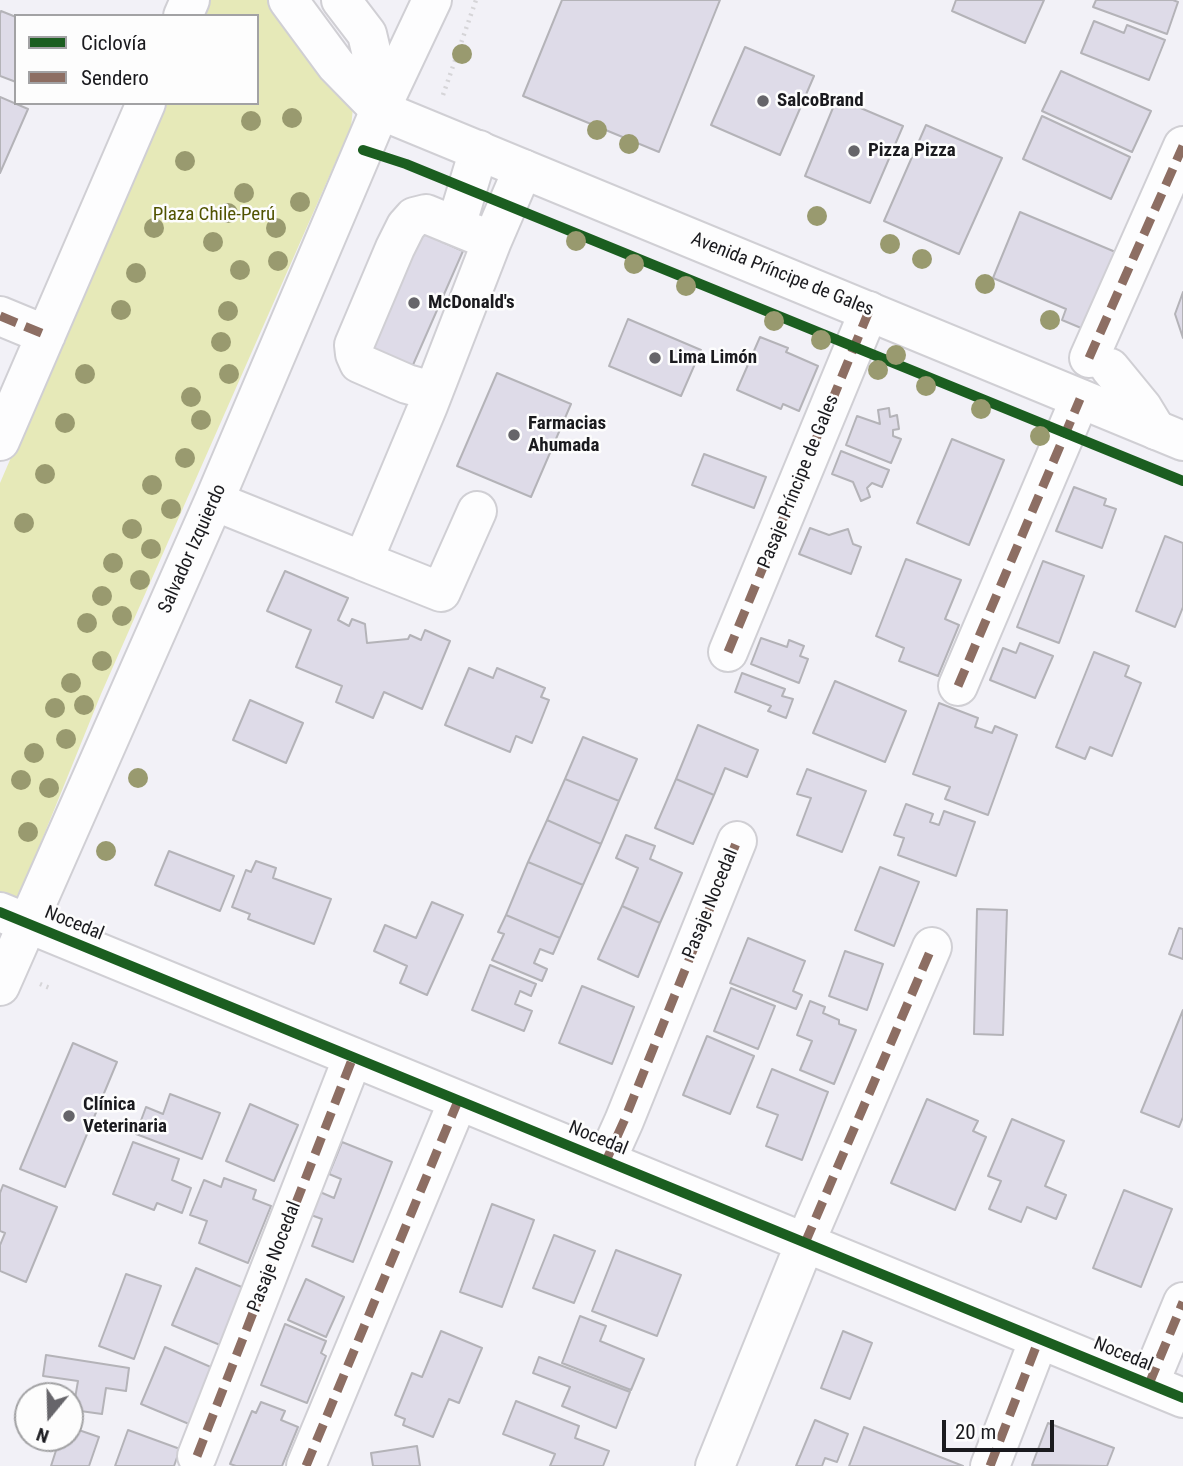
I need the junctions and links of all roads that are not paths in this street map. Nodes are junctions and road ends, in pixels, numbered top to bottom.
1 (288, 0) edge
2 (341, 0) edge
3 (432, 0) edge
4 (145, 105) edge
5 (380, 110) junction
6 (1183, 146) edge
7 (479, 150) junction
8 (523, 169) junction
9 (450, 224) junction
10 (492, 241) junction
11 (869, 312) junction
12 (0, 316) edge
13 (46, 335) junction
14 (436, 385) junction
15 (1080, 399) junction
16 (1169, 435) edge
17 (0, 441) edge
18 (214, 501) junction
19 (477, 511) dead end
20 (363, 561) junction
21 (728, 652) dead end
22 (958, 686) dead end
23 (737, 841) dead end
24 (14, 918) edge
25 (932, 947) dead end
26 (0, 986) edge
27 (353, 1057) junction
28 (458, 1101) junction
29 (606, 1161) junction
30 (805, 1243) junction
31 (1183, 1302) edge
32 (1040, 1339) junction
33 (1166, 1391) edge
34 (197, 1456) dead end
35 (306, 1466) edge
36 (715, 1466) edge
37 (990, 1466) edge

1 - 5 street, Avenida Príncipe de Gales
2 - 5 street
3 - 5 street, Salvador Izquierdo
4 - 13 street
5 - 7 street, Avenida Príncipe de Gales
5 - 18 street, Salvador Izquierdo
6 - 16 street
7 - 8 street, Avenida Príncipe de Gales
7 - 9 street
8 - 10 street
8 - 11 street, Avenida Príncipe de Gales
9 - 10 street
9 - 14 street
10 - 14 street
11 - 15 street, Avenida Príncipe de Gales
11 - 21 street, Pasaje Príncipe de Gales
12 - 13 street
13 - 17 street
14 - 20 street
15 - 16 street, Avenida Príncipe de Gales
15 - 22 street
18 - 20 street
18 - 24 street, Salvador Izquierdo
19 - 20 street
23 - 29 street, Pasaje Nocedal
24 - 26 street, Salvador Izquierdo
24 - 27 street, Nocedal
25 - 30 street
27 - 28 street, Nocedal
27 - 34 street, Pasaje Nocedal
28 - 29 street, Nocedal
28 - 35 street
29 - 30 street, Nocedal
30 - 32 street, Nocedal
30 - 36 street
31 - 33 street
32 - 33 street, Nocedal
32 - 37 street

